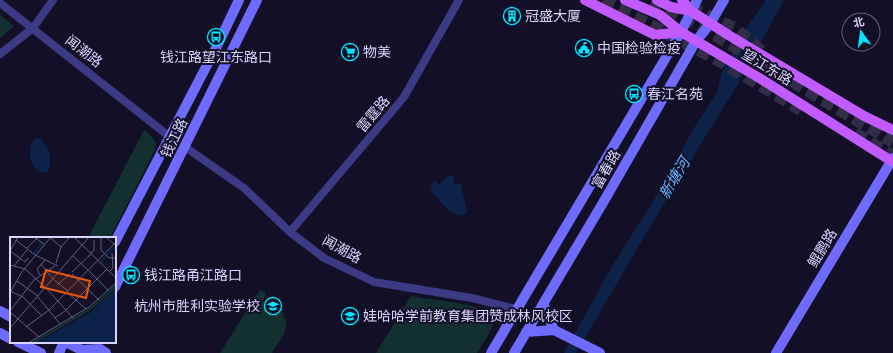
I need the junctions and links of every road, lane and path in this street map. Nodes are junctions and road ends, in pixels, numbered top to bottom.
1 (53, 0) edge
2 (239, 0) edge
3 (257, 0) edge
4 (459, 0) edge
5 (584, 0) edge
6 (625, 0) edge
7 (657, 0) edge
8 (682, 0) edge
9 (698, 0) edge
10 (724, 0) edge
11 (0, 3) edge
12 (691, 11) junction
13 (710, 24) junction
14 (33, 28) junction
15 (681, 32) junction
16 (696, 41) junction
17 (0, 54) edge
18 (893, 130) edge
19 (170, 137) junction
20 (185, 147) junction
21 (892, 160) edge
22 (290, 232) junction
23 (116, 240) edge
24 (116, 285) edge
25 (542, 304) junction
26 (516, 309) junction
27 (0, 311) edge
28 (10, 316) edge
29 (554, 330) junction
30 (526, 332) junction
31 (0, 333) edge
32 (10, 338) edge
33 (20, 343) edge
34 (64, 343) edge
35 (67, 343) edge
36 (83, 348) edge
37 (595, 351) edge
38 (41, 353) edge
39 (59, 353) edge
40 (106, 353) edge
41 (491, 353) edge
42 (514, 353) edge
43 (776, 353) edge

1 - 14 street
2 - 19 street, 钱江路
3 - 20 street, 钱江路
4 - 22 street, 雷霆路
5 - 15 main road
6 - 15 main road, 望江东路
7 - 12 main road
8 - 12 main road
9 - 12 street, 富春路
10 - 13 street, 富春路
11 - 14 street, 闻潮路
12 - 13 main road, 望江东路
12 - 15 street, 富春路
13 - 16 street, 富春路
13 - 18 main road, 望江东路
14 - 17 street
14 - 19 street, 闻潮路
15 - 16 main road, 望江东路
15 - 26 street, 富春路
16 - 21 main road, 望江东路
16 - 25 street, 富春路
19 - 23 street, 钱江路
20 - 22 street, 闻潮路
20 - 24 street, 钱江路
21 - 43 street, 鲲鹏路
22 - 26 street, 闻潮路
25 - 29 street
25 - 30 street, 富春路
26 - 41 street, 富春路
27 - 28 street
29 - 30 street
29 - 37 street
30 - 42 street, 富春路
31 - 32 street
33 - 38 street
34 - 39 street
35 - 36 street
36 - 40 street

